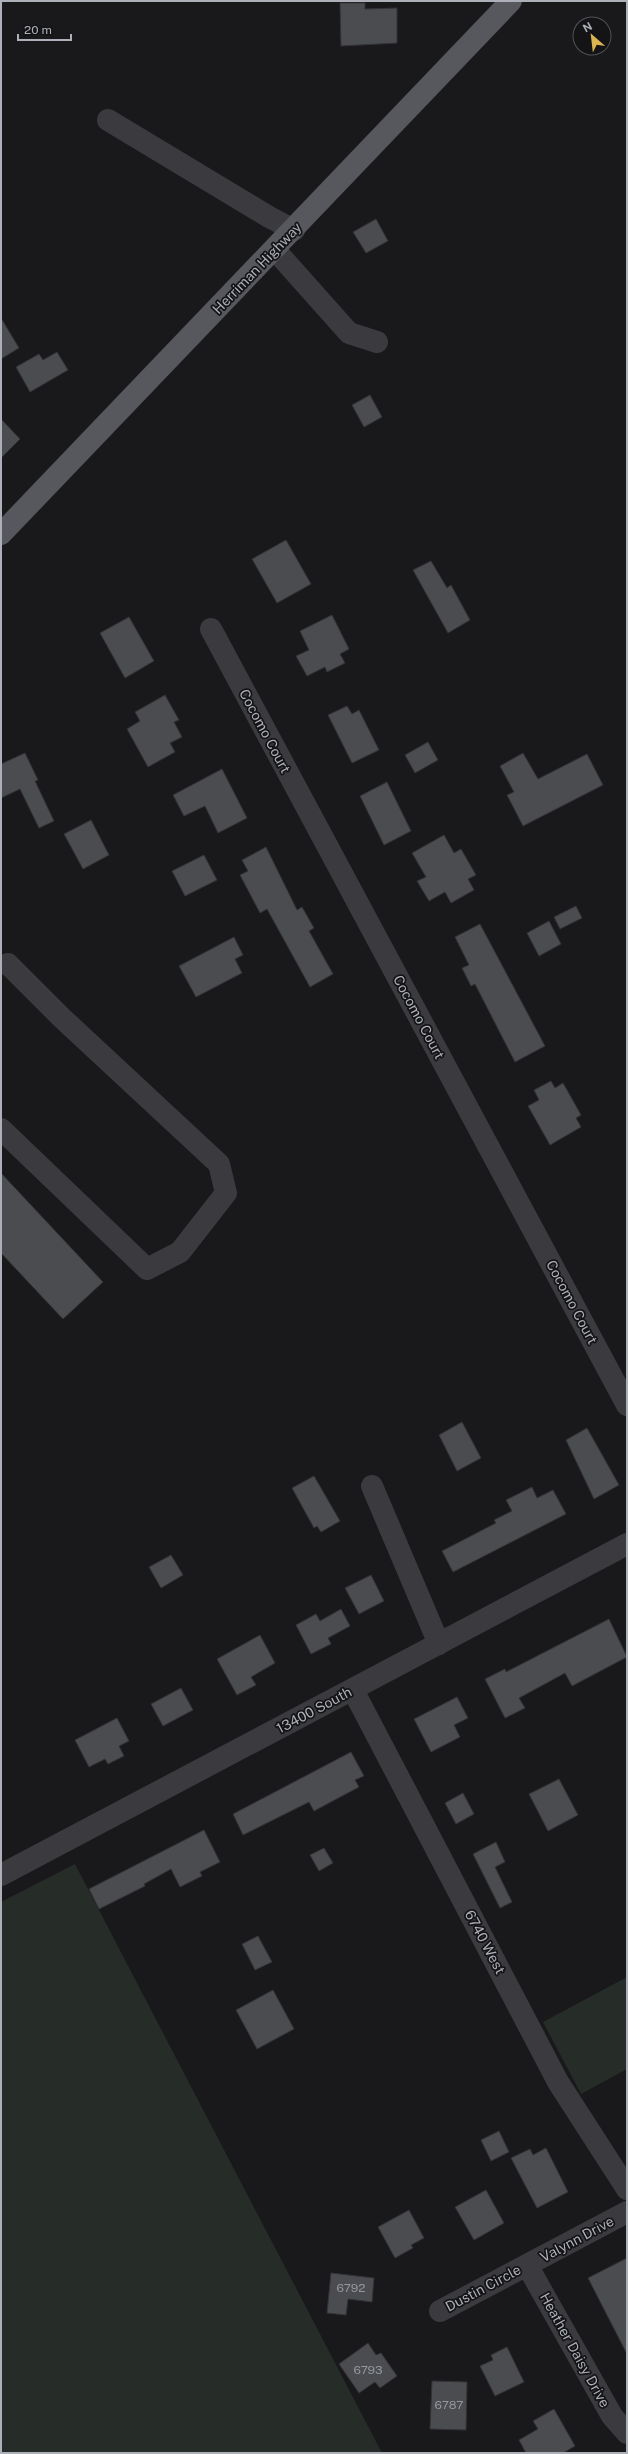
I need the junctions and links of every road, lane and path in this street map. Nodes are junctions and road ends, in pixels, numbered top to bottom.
1 (512, 1) edge
2 (108, 120) dead end
3 (294, 230) junction
4 (275, 250) junction
5 (377, 342) dead end
6 (1, 534) edge
7 (211, 629) dead end
8 (4, 960) edge
9 (1, 984) edge
10 (1, 1129) edge
11 (627, 1404) edge
12 (372, 1486) dead end
13 (627, 1544) edge
14 (439, 1644) junction
15 (353, 1690) junction
16 (1, 1875) edge
17 (627, 2188) edge
18 (627, 2212) edge
19 (527, 2265) junction
20 (440, 2311) dead end
21 (627, 2433) edge

1 - 3 main road, Herriman Highway
2 - 3 street
3 - 4 main road, Herriman Highway
4 - 5 street
4 - 6 main road, Herriman Highway
7 - 11 street, Cocomo Court
8 - 9 street
8 - 10 street
12 - 14 street
13 - 14 street, 13400 South
14 - 15 street, 13400 South
15 - 16 street, 13400 South
15 - 17 street, 6740 West
18 - 19 street, Valynn Drive
19 - 20 street, Dustin Circle
19 - 21 street, Heather Daisy Drive

